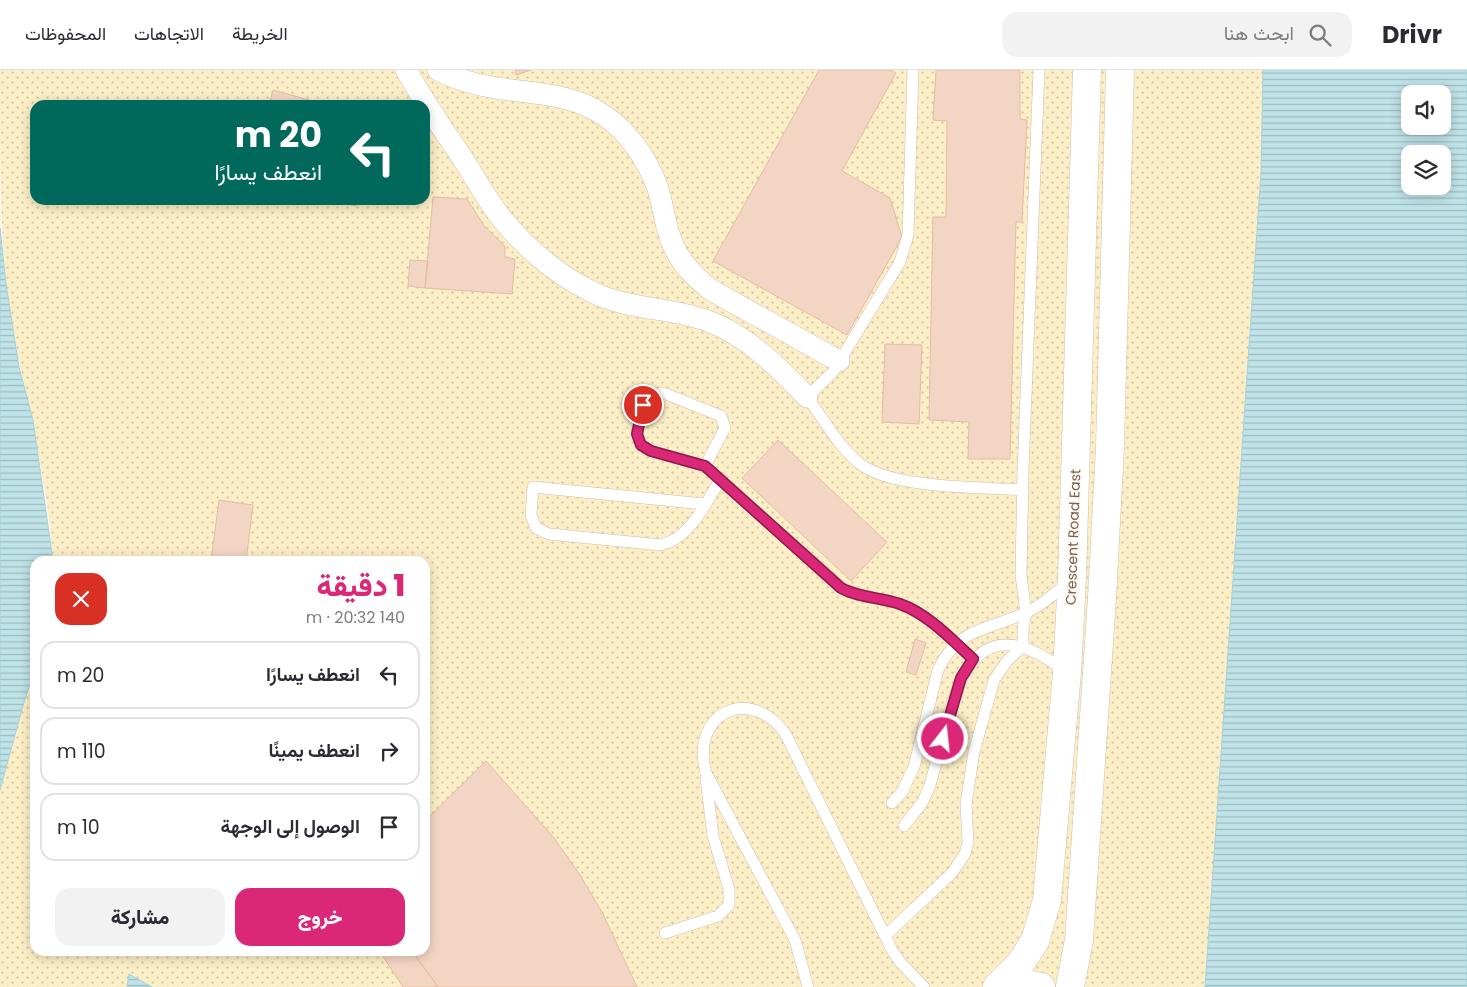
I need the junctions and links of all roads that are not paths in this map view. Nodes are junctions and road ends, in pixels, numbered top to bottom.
1 (406, 70) edge
2 (438, 70) edge
3 (913, 70) edge
4 (1039, 70) edge
5 (1087, 70) edge
6 (1120, 70) edge
7 (424, 100) edge
8 (430, 110) edge
9 (758, 316) junction
10 (745, 341) junction
11 (839, 361) junction
12 (807, 397) junction
13 (705, 466) junction
14 (721, 479) junction
15 (1023, 490) junction
16 (704, 504) junction
17 (1072, 578) junction
18 (1026, 613) junction
19 (955, 643) junction
20 (1023, 646) junction
21 (973, 659) junction
22 (1067, 672) junction
23 (706, 773) junction
24 (892, 803) dead end
25 (904, 826) dead end
26 (665, 933) dead end
27 (885, 936) junction
28 (808, 987) edge
29 (924, 987) edge
30 (998, 987) edge
31 (1041, 987) edge
32 (1070, 987) edge

1 - 7 street
2 - 9 street
3 - 11 lane
4 - 15 lane
5 - 17 main road, Crescent Road East
6 - 32 main road
8 - 10 street
9 - 10 street
9 - 11 street
10 - 12 street
11 - 12 lane
12 - 15 lane
13 - 13 lane
13 - 14 lane
14 - 16 lane
14 - 19 lane
15 - 18 lane
16 - 16 lane
17 - 18 lane
17 - 22 main road, Crescent Road East
18 - 19 lane
18 - 20 lane
19 - 21 lane
19 - 24 lane
20 - 21 lane
20 - 22 lane
20 - 27 lane
21 - 25 lane
22 - 30 main road, Crescent Road East
23 - 26 lane
23 - 27 lane
23 - 28 lane
27 - 29 lane
30 - 31 main road

